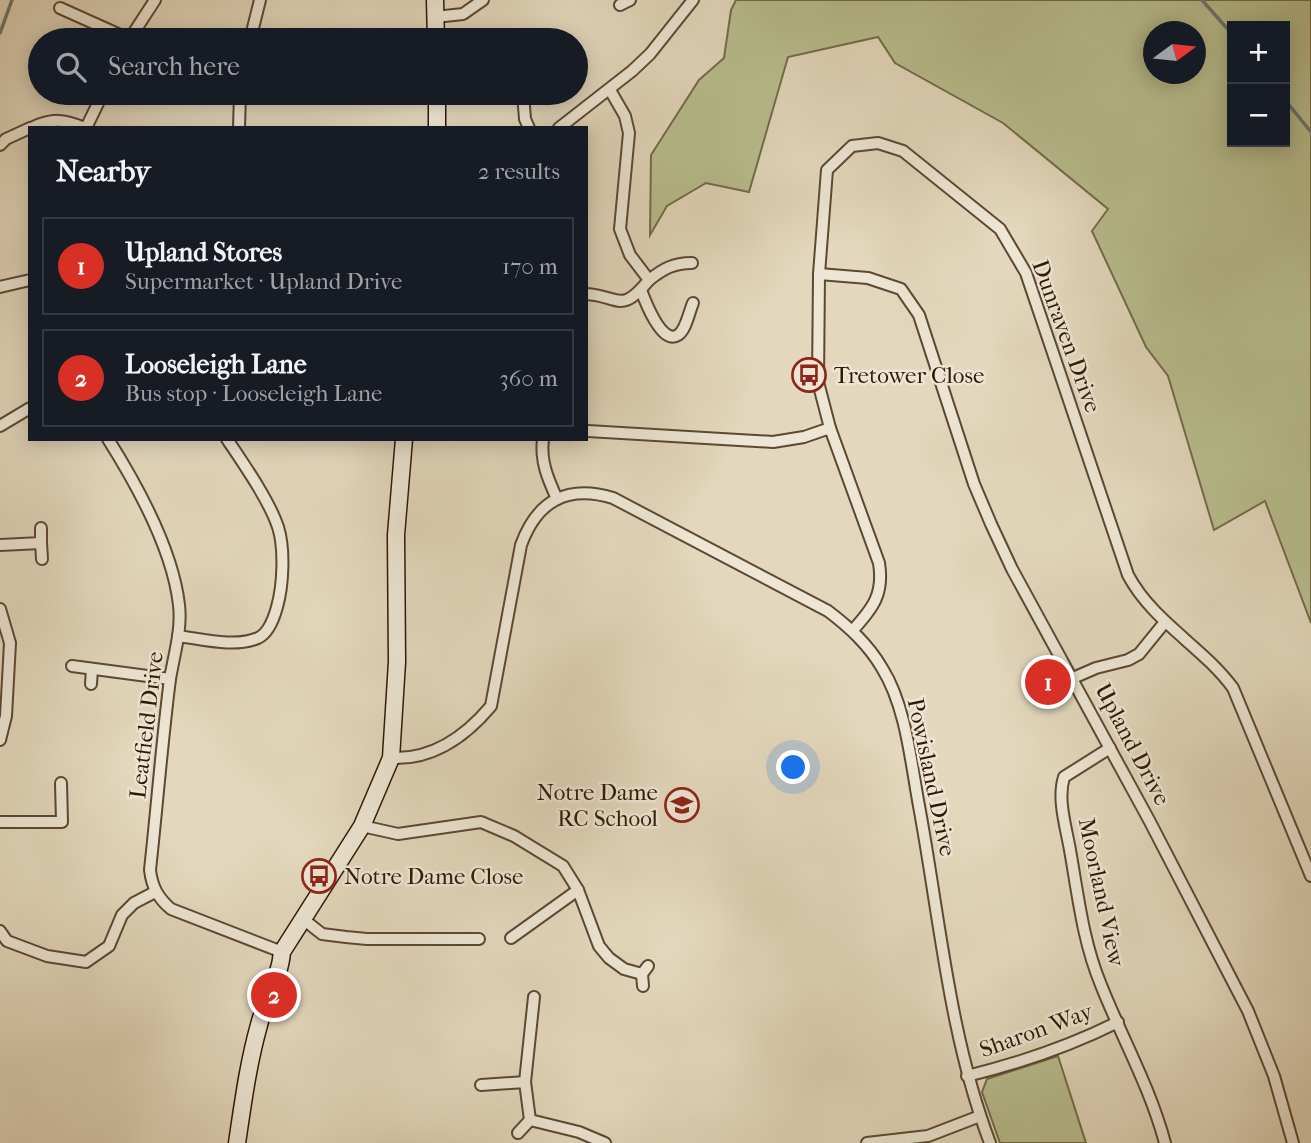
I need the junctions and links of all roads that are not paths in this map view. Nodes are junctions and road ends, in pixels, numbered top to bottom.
1 (155, 0) edge
2 (260, 0) edge
3 (435, 0) edge
4 (483, 0) edge
5 (693, 0) edge
6 (60, 8) dead end
7 (435, 17) junction
8 (103, 28) edge
9 (137, 28) edge
10 (253, 28) edge
11 (435, 28) edge
12 (610, 90) junction
13 (97, 105) edge
14 (240, 105) edge
15 (437, 105) edge
16 (524, 105) edge
17 (34, 126) edge
18 (81, 126) edge
19 (86, 126) edge
20 (239, 126) edge
21 (437, 126) edge
22 (528, 126) edge
23 (562, 126) edge
24 (28, 129) edge
25 (0, 145) edge
26 (692, 263) dead end
27 (819, 274) junction
28 (28, 280) edge
29 (649, 280) junction
30 (0, 287) edge
31 (641, 290) junction
32 (588, 294) edge
33 (693, 303) dead end
34 (28, 409) edge
35 (0, 426) edge
36 (830, 428) junction
37 (588, 431) dead end
38 (109, 441) edge
39 (228, 441) edge
40 (404, 441) edge
41 (543, 441) edge
42 (557, 499) junction
43 (41, 528) dead end
44 (41, 543) junction
45 (0, 545) edge
46 (42, 559) dead end
47 (0, 609) edge
48 (1165, 622) junction
49 (853, 631) junction
50 (178, 636) junction
51 (72, 666) dead end
52 (92, 669) junction
53 (1073, 678) junction
54 (170, 679) junction
55 (90, 684) dead end
56 (0, 740) edge
57 (1110, 748) junction
58 (391, 758) junction
59 (61, 783) dead end
60 (0, 822) edge
61 (362, 826) junction
62 (1311, 876) edge
63 (578, 890) junction
64 (156, 892) junction
65 (303, 919) junction
66 (0, 931) edge
67 (511, 938) dead end
68 (479, 939) dead end
69 (282, 952) junction
70 (643, 986) dead end
71 (534, 997) dead end
72 (1118, 1022) junction
73 (967, 1076) junction
74 (524, 1082) junction
75 (481, 1085) dead end
76 (980, 1116) junction
77 (530, 1121) junction
78 (518, 1133) dead end
79 (578, 1137) edge
80 (237, 1143) edge
81 (605, 1143) edge
82 (867, 1143) edge
83 (990, 1143) edge
84 (1165, 1143) edge
85 (1293, 1143) edge

1 - 9 street
2 - 10 street
3 - 7 street
4 - 7 street
5 - 12 street
6 - 8 street
7 - 11 street
12 - 23 street
12 - 29 street
13 - 19 street
14 - 20 street
15 - 21 street
16 - 22 street
17 - 18 street
24 - 25 street
26 - 29 street
27 - 36 street, Dunraven Drive
27 - 48 street, Dunraven Drive
27 - 53 street, Upland Drive
28 - 30 street
29 - 31 street
31 - 32 street
31 - 33 street
34 - 35 street
36 - 37 street
36 - 49 street, Dunraven Drive
38 - 50 street
39 - 50 street, Leatfield Drive
40 - 58 street
41 - 42 street
42 - 49 street, Powisland Drive
42 - 58 street
43 - 44 street
44 - 45 street
44 - 46 street
47 - 56 street
48 - 53 street
48 - 62 street, Dunraven Drive
49 - 73 street, Powisland Drive
50 - 54 street, Leatfield Drive
51 - 52 street
52 - 54 street
52 - 55 street
53 - 57 street, Upland Drive
54 - 64 street, Leatfield Drive
57 - 72 street, Moorland View
57 - 85 street, Upland Drive
58 - 61 street
59 - 60 street
61 - 63 street
61 - 65 street
63 - 67 street
63 - 70 street
64 - 66 street
64 - 69 street
65 - 68 street
65 - 69 street
69 - 80 street
71 - 74 street
72 - 73 street, Sharon Way
72 - 84 street, Moorland View
73 - 76 street, Powisland Drive
74 - 75 street
74 - 77 street
76 - 82 street
76 - 83 street, Powisland Drive
77 - 78 street
77 - 79 street
79 - 81 street

